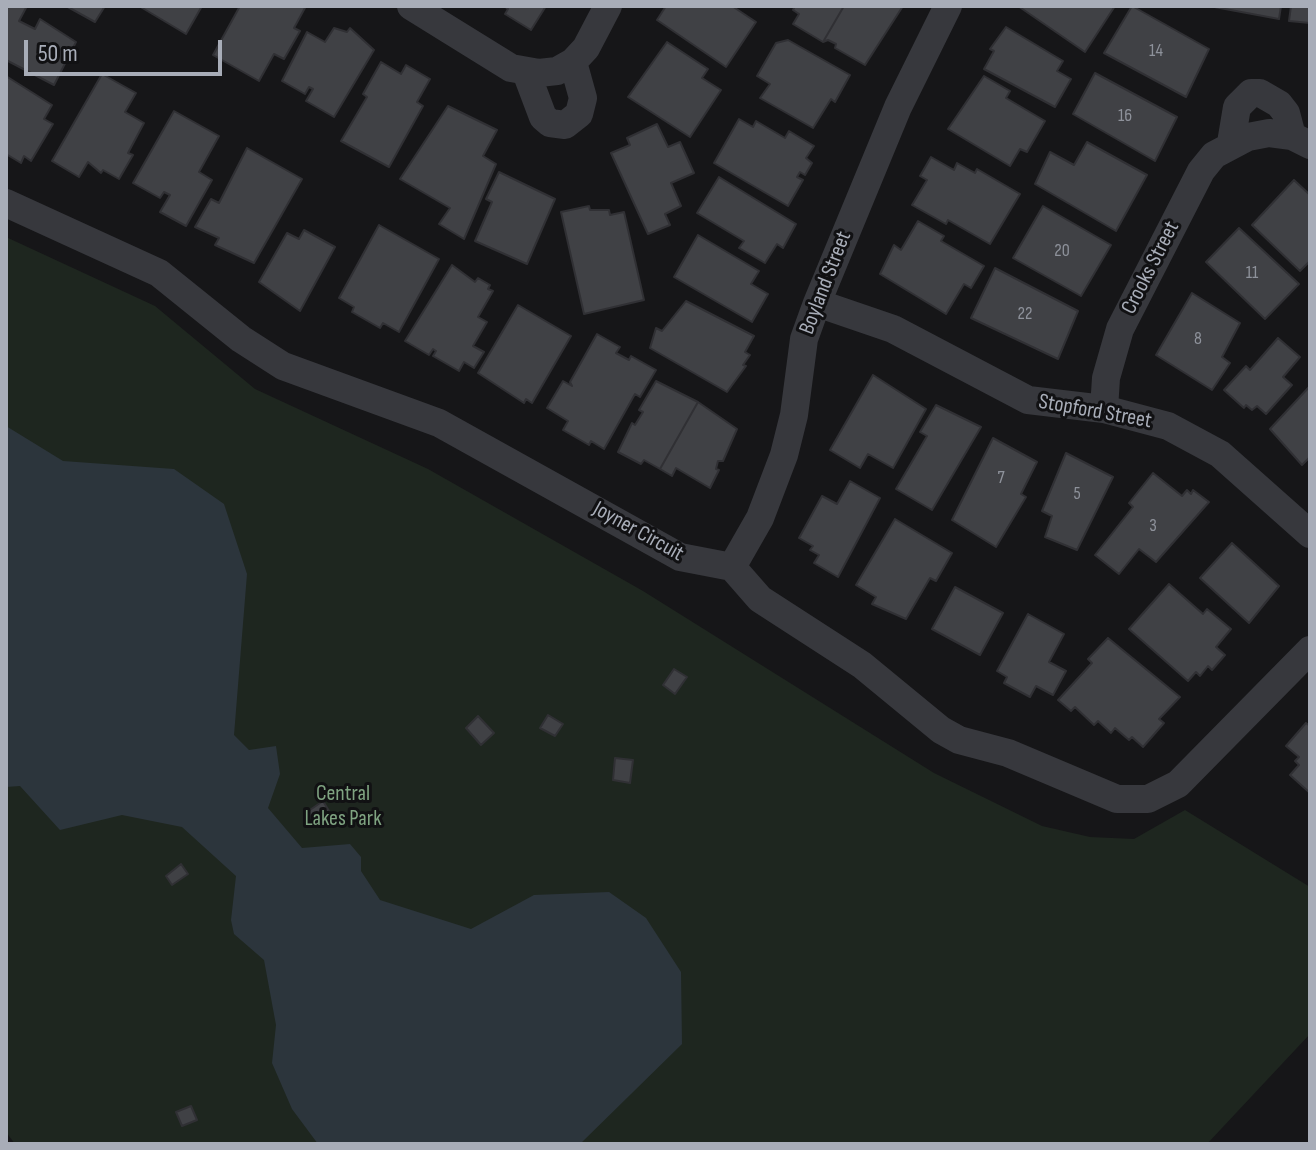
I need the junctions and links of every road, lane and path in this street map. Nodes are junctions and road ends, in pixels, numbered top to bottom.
1 (411, 6) edge
2 (608, 6) edge
3 (948, 6) edge
4 (573, 62) junction
5 (526, 72) junction
6 (1301, 140) edge
7 (1231, 143) junction
8 (6, 203) edge
9 (817, 303) junction
10 (1104, 409) junction
11 (1310, 534) edge
12 (732, 567) junction
13 (1310, 650) edge

1 - 5 street
2 - 4 street
3 - 9 street, Boyland Street
4 - 5 street
4 - 5 street
6 - 7 street, Crooks Street
6 - 7 street, Crooks Street
7 - 10 street, Crooks Street
8 - 12 street, Joyner Circuit
9 - 10 street, Stopford Street
9 - 12 street, Boyland Street
10 - 11 street, Stopford Street
12 - 13 street

